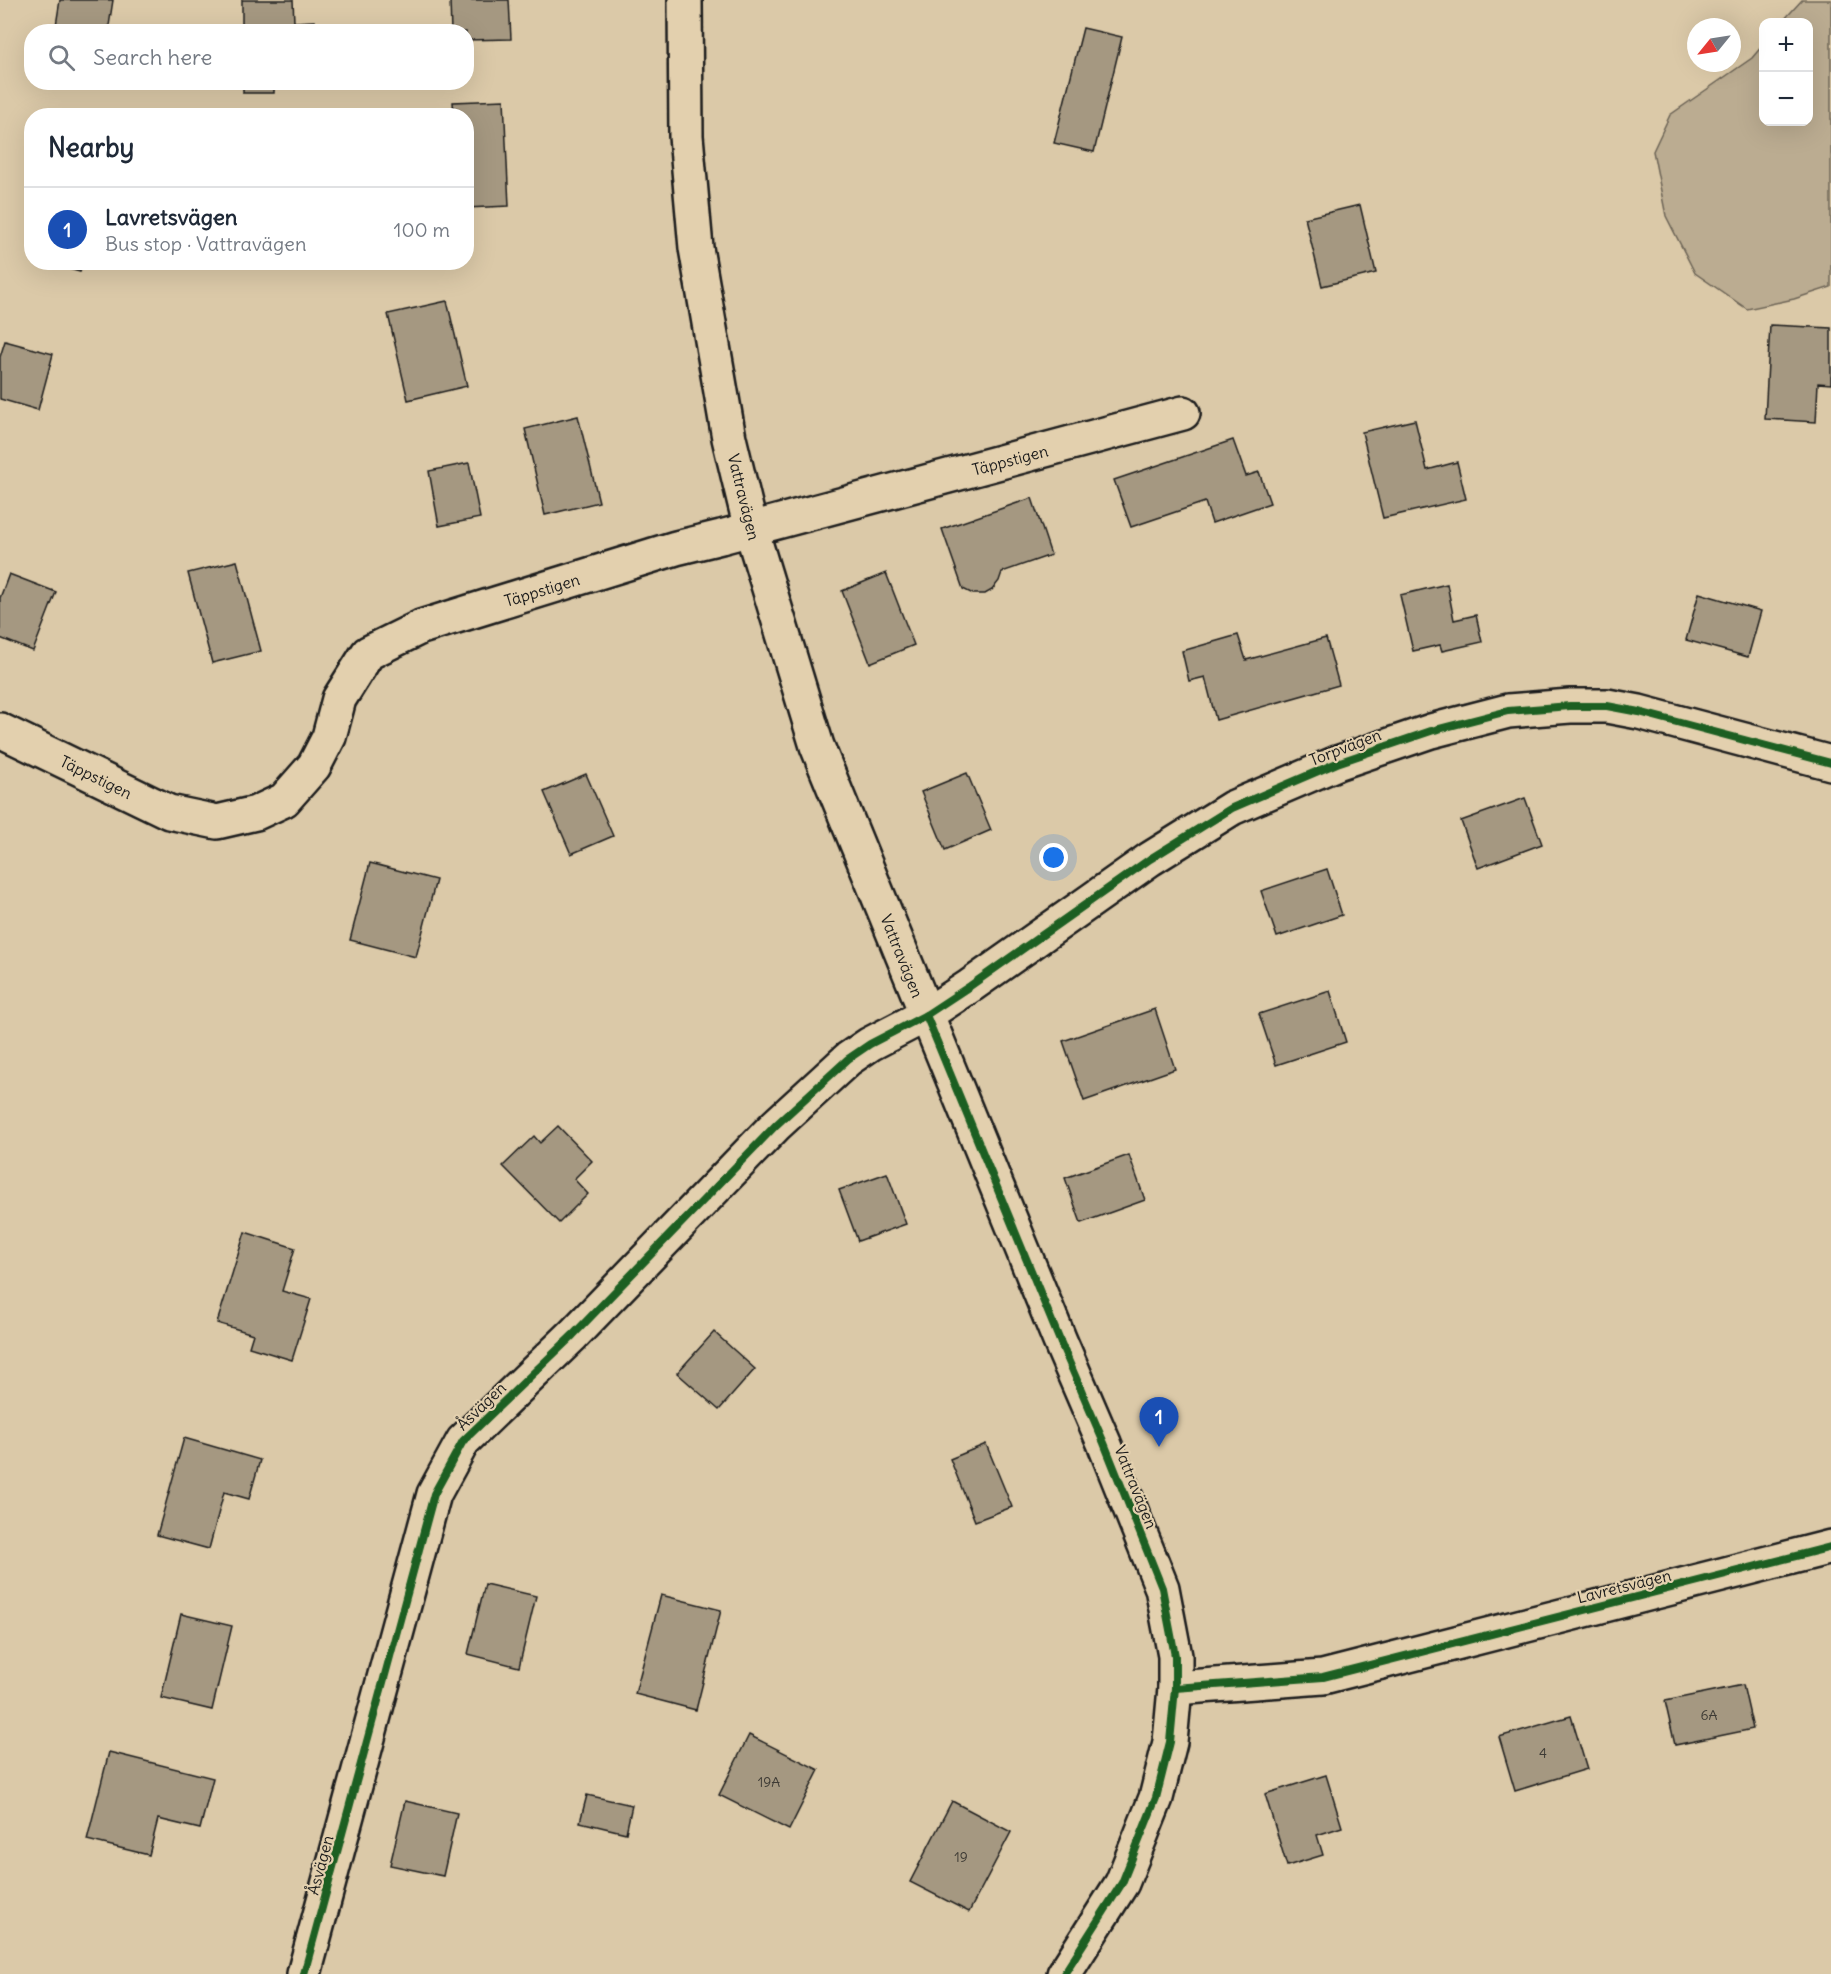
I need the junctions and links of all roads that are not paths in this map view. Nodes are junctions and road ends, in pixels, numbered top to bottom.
1 (685, 0) edge
2 (1183, 413) dead end
3 (751, 529) junction
4 (0, 730) edge
5 (1831, 763) edge
6 (926, 1015) junction
7 (1831, 1547) edge
8 (1175, 1688) junction
9 (304, 1974) edge
10 (1064, 1974) edge

1 - 3 street, Vattravägen
2 - 3 street, Täppstigen
3 - 4 street, Täppstigen
3 - 6 street, Vattravägen
5 - 6 street, Torpvägen
6 - 8 street, Vattravägen
6 - 9 street, Åsvägen
7 - 8 street, Lavretsvägen
8 - 10 street, Vattravägen

